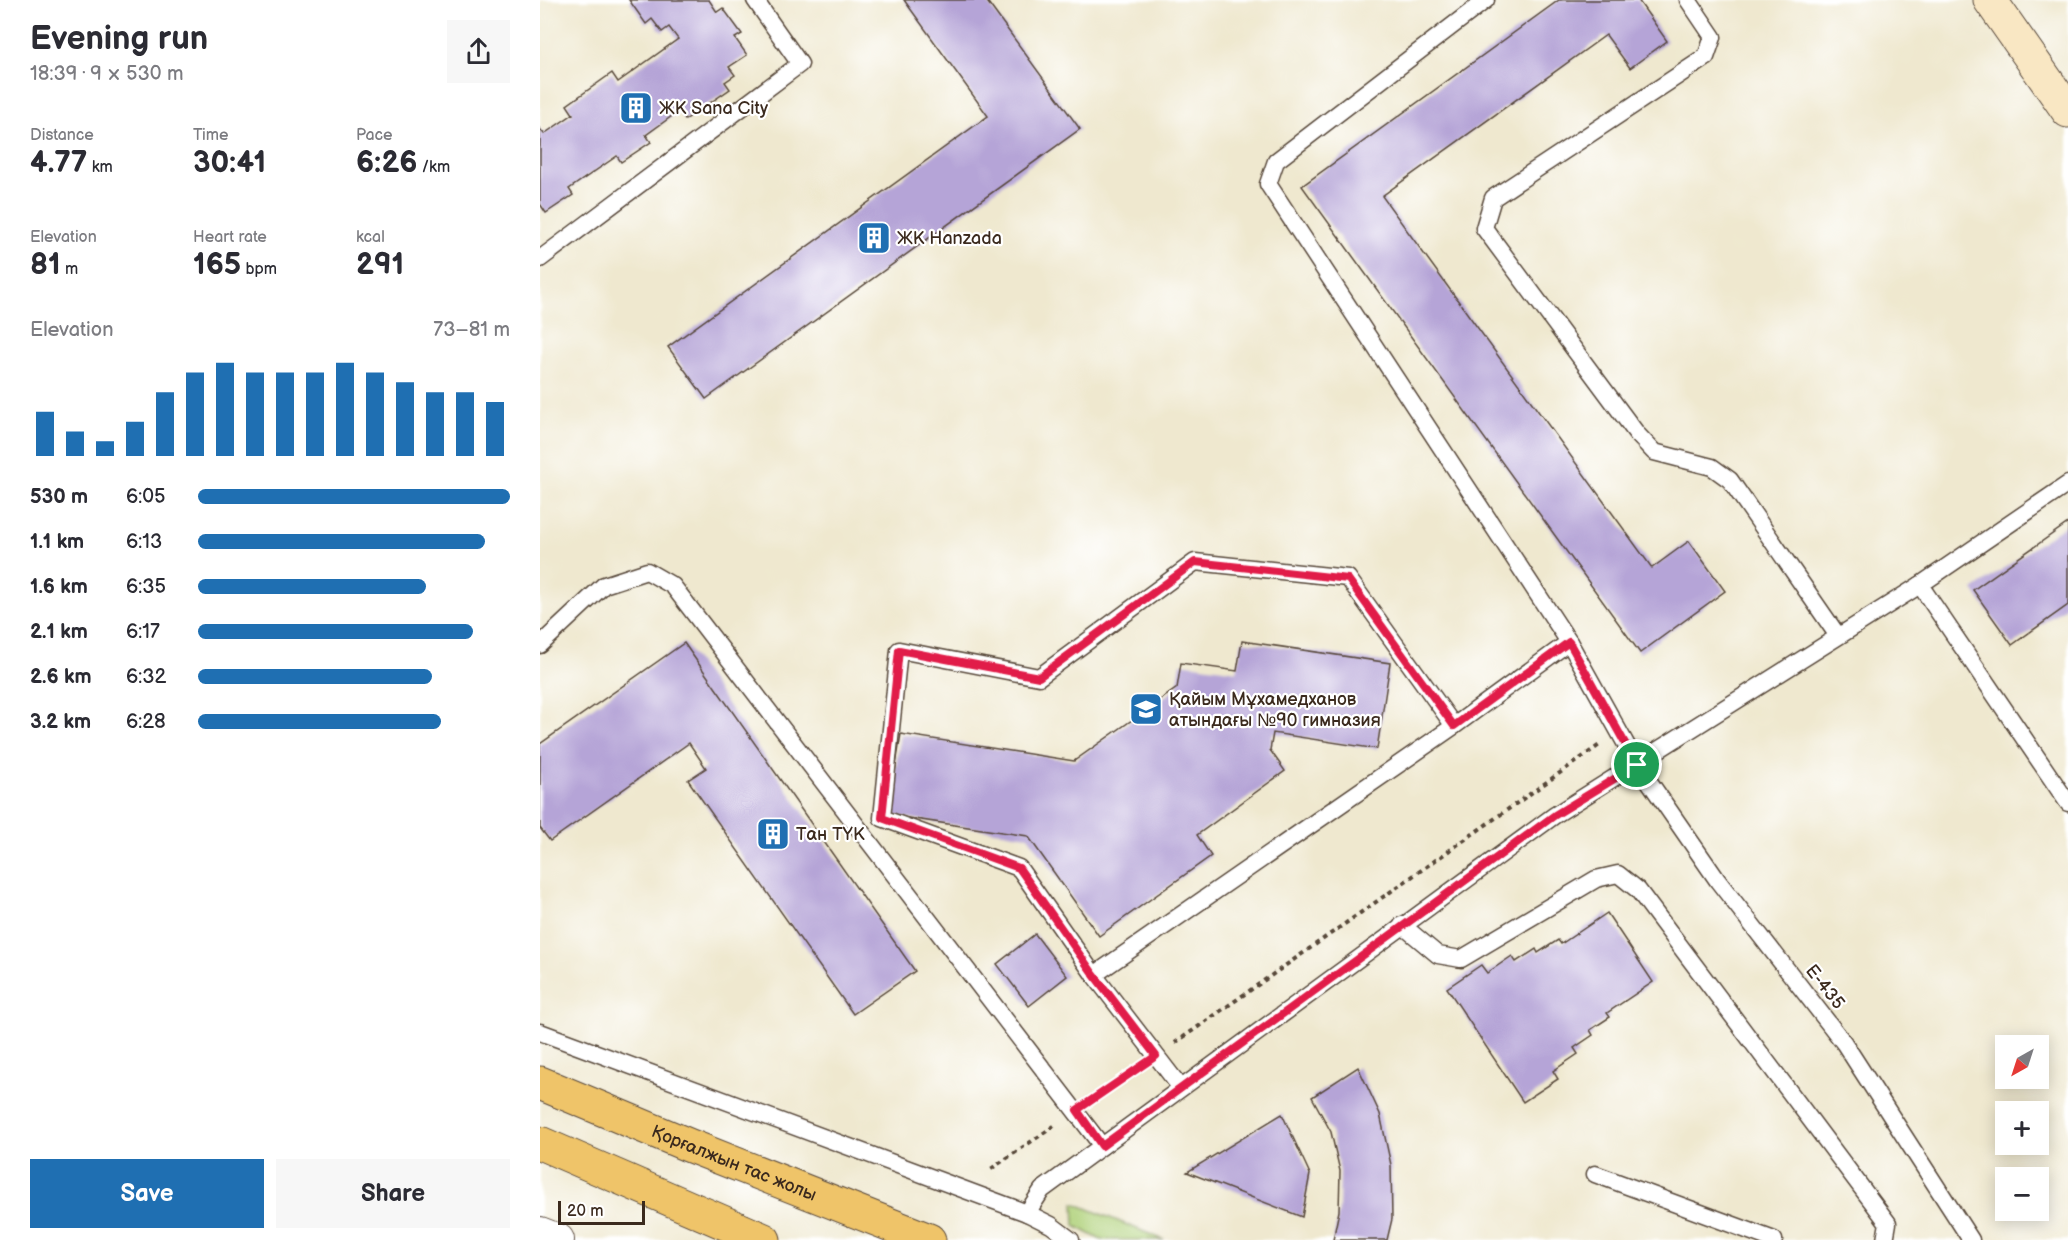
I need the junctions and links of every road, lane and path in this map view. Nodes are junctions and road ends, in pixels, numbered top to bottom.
1 (755, 0) edge
2 (1486, 0) edge
3 (1688, 0) edge
4 (1990, 0) edge
5 (2068, 111) edge
6 (540, 259) edge
7 (2068, 484) edge
8 (1920, 585) junction
9 (1838, 636) junction
10 (1569, 642) junction
11 (540, 645) edge
12 (1454, 726) junction
13 (1619, 731) junction
14 (1637, 765) junction
15 (2068, 803) edge
16 (1402, 925) junction
17 (1094, 975) junction
18 (540, 1032) edge
19 (1156, 1056) junction
20 (540, 1083) edge
21 (1181, 1088) junction
22 (1077, 1110) junction
23 (540, 1143) edge
24 (1102, 1146) junction
25 (991, 1169) dead end
26 (1595, 1174) dead end
27 (1027, 1213) junction
28 (540, 1233) edge
29 (558, 1240) edge
30 (764, 1240) edge
31 (929, 1240) edge
32 (1071, 1240) edge
33 (1774, 1240) edge
34 (1885, 1240) edge
35 (1971, 1240) edge

1 - 6 lane
2 - 10 lane, Е-435
3 - 9 lane
4 - 5 main road
7 - 8 lane
8 - 9 lane
8 - 15 lane
9 - 14 lane
10 - 12 lane
10 - 13 lane, Е-435
11 - 22 lane
12 - 17 lane
12 - 17 lane
13 - 14 lane, Е-435
13 - 19 path
14 - 16 lane
14 - 35 lane, Е-435
16 - 21 lane
16 - 34 lane
17 - 19 lane
18 - 27 lane
19 - 21 lane
19 - 22 path
20 - 31 main road, Қорғалжын тас жолы
21 - 24 lane
22 - 24 lane
22 - 25 path
23 - 30 main road
24 - 27 lane
26 - 33 lane
27 - 32 lane
28 - 29 street

